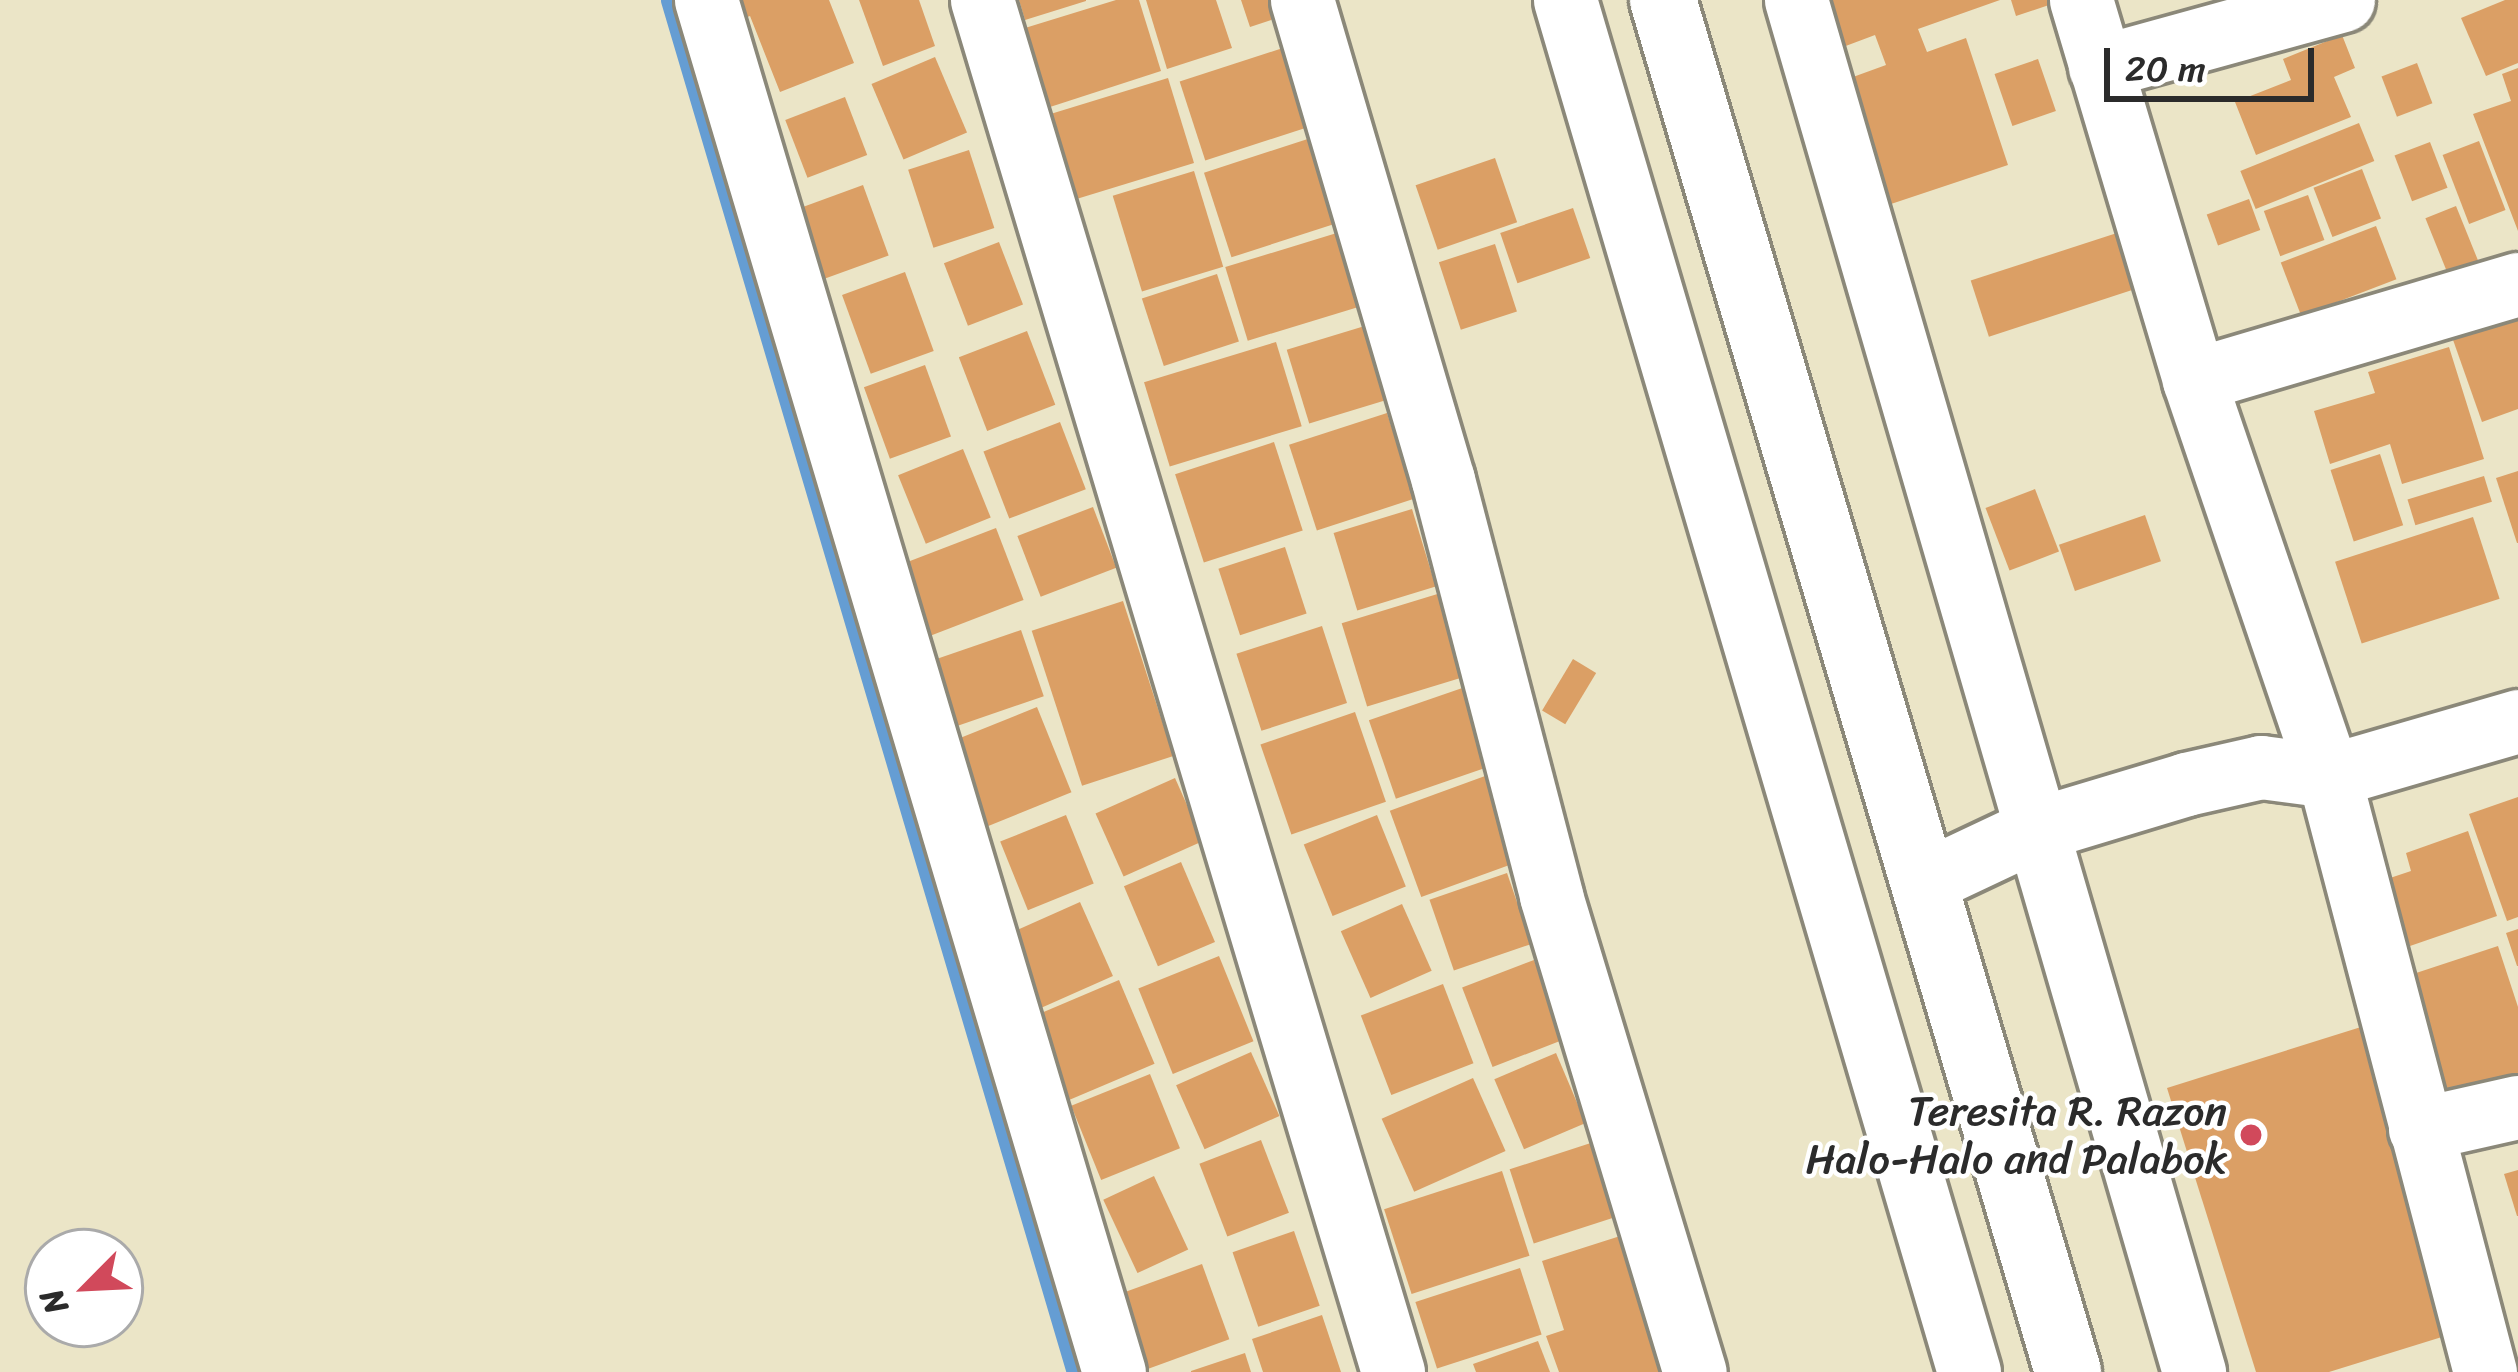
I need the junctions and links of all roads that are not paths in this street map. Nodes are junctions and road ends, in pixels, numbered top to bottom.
1 (706, 0) edge
2 (982, 0) edge
3 (1302, 0) edge
4 (1564, 0) edge
5 (1663, 0) edge
6 (1796, 0) edge
7 (2081, 0) edge
8 (2344, 0) edge
9 (2100, 67) junction
10 (2518, 284) edge
11 (2194, 380) junction
12 (2518, 721) edge
13 (2329, 776) junction
14 (2034, 830) junction
15 (1926, 881) junction
16 (2518, 1107) edge
17 (2420, 1130) junction
18 (1114, 1372) edge
19 (1393, 1372) edge
20 (1694, 1372) edge
21 (1969, 1372) edge
22 (2068, 1372) edge
23 (2194, 1372) edge
24 (2485, 1372) edge

1 - 18 street
2 - 19 street
3 - 20 street
4 - 21 street
5 - 15 street
6 - 14 street
7 - 9 street
8 - 9 street
9 - 11 street
10 - 11 street
11 - 13 street
12 - 13 street
13 - 14 street
13 - 17 street
14 - 15 street
14 - 23 street
15 - 22 street
16 - 17 street
17 - 24 street

